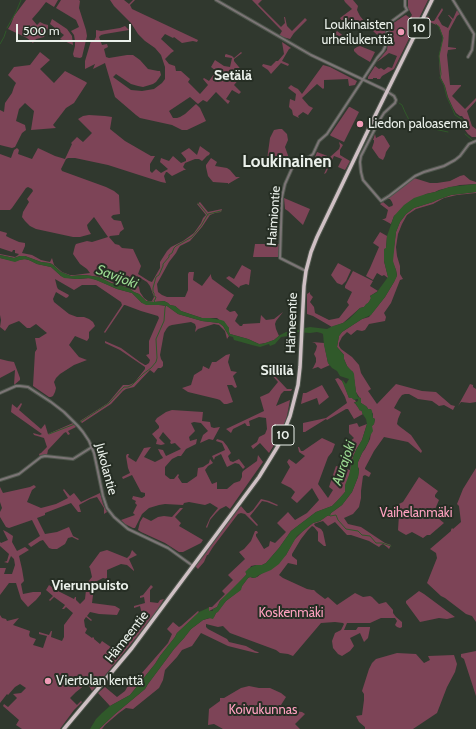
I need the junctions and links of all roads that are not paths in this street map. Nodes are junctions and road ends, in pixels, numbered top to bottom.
1 (216, 0) edge
2 (406, 0) edge
3 (432, 0) edge
4 (453, 0) edge
5 (468, 57) dead end
6 (363, 80) junction
7 (388, 92) junction
8 (474, 141) edge
9 (306, 271) junction
10 (0, 393) edge
11 (92, 447) junction
12 (0, 480) edge
13 (192, 565) junction
14 (64, 729) edge

1 - 6 street
2 - 6 street
3 - 7 highway, Hämeentie / 10
4 - 5 street
6 - 7 street
6 - 9 street, Haimiontie
7 - 8 street
7 - 9 highway, Hämeentie / 10
9 - 13 highway, Hämeentie / 10
10 - 11 street, Jukolantie
11 - 12 street
11 - 13 street, Jukolantie
13 - 14 highway, Hämeentie / 10

